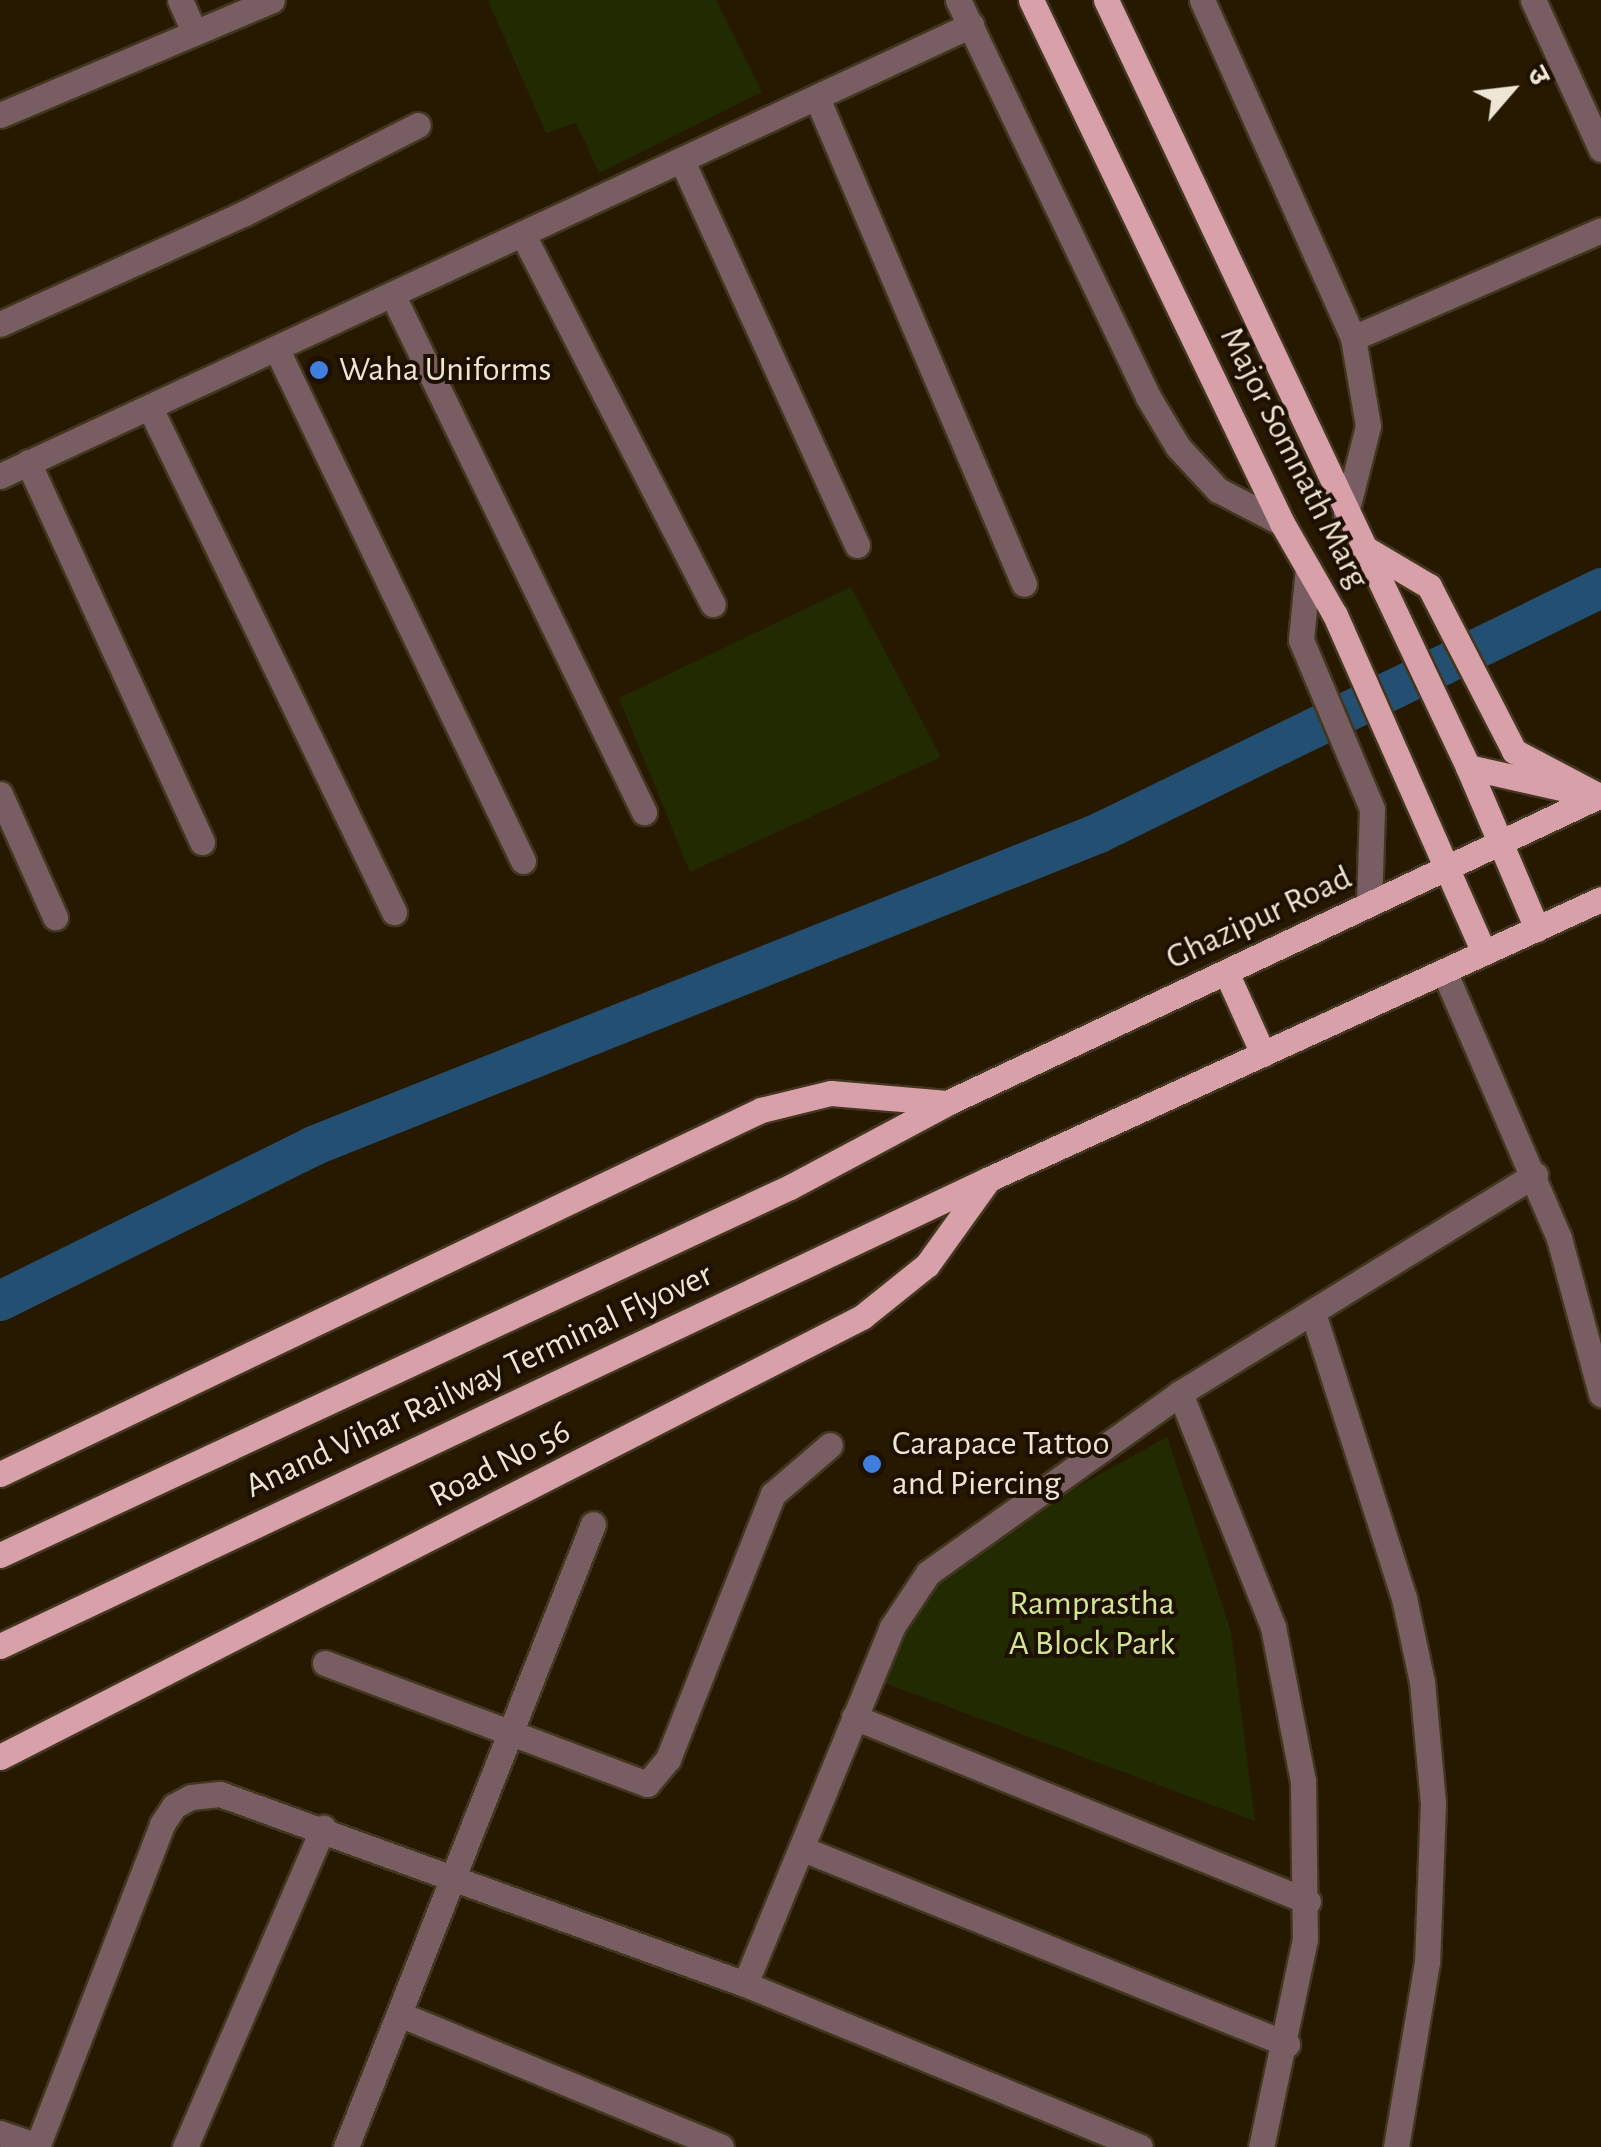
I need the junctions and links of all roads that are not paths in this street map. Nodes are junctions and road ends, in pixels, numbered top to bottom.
1 (180, 0) edge
2 (272, 0) edge
3 (958, 0) edge
4 (1031, 0) edge
5 (1106, 0) edge
6 (1202, 0) edge
7 (1533, 0) edge
8 (971, 25) junction
9 (195, 33) junction
10 (816, 98) junction
11 (0, 116) edge
12 (418, 124) dead end
13 (1601, 149) edge
14 (682, 161) junction
15 (1601, 230) edge
16 (523, 235) junction
17 (393, 296) junction
18 (0, 324) edge
19 (1353, 338) junction
20 (277, 350) junction
21 (150, 410) junction
22 (28, 462) junction
23 (0, 476) edge
24 (1346, 513) junction
25 (1282, 524) junction
26 (857, 545) dead end
27 (1363, 547) junction
28 (1308, 568) junction
29 (1024, 584) dead end
30 (714, 604) dead end
31 (1468, 767) junction
32 (0, 794) edge
33 (1600, 796) edge
34 (644, 812) dead end
35 (202, 842) dead end
36 (1501, 845) junction
37 (524, 861) dead end
38 (1447, 868) junction
39 (1601, 899) edge
40 (1369, 904) junction
41 (394, 912) dead end
42 (55, 917) dead end
43 (1537, 929) junction
44 (1484, 953) junction
45 (1226, 972) junction
46 (1444, 972) junction
47 (1263, 1054) junction
48 (948, 1104) junction
49 (1536, 1175) junction
50 (989, 1179) junction
51 (1313, 1313) junction
52 (1180, 1393) junction
53 (1601, 1394) edge
54 (830, 1445) dead end
55 (0, 1474) edge
56 (593, 1524) dead end
57 (0, 1555) edge
58 (0, 1646) edge
59 (326, 1663) dead end
60 (854, 1717) junction
61 (510, 1730) junction
62 (0, 1757) edge
63 (323, 1828) junction
64 (803, 1849) junction
65 (454, 1874) junction
66 (1308, 1901) junction
67 (745, 1984) junction
68 (399, 2014) junction
69 (1287, 2044) junction
70 (0, 2133) edge
71 (38, 2146) edge
72 (184, 2147) edge
73 (346, 2147) edge
74 (721, 2147) edge
75 (1140, 2147) edge
76 (1261, 2147) edge
77 (1396, 2147) edge

1 - 9 street
2 - 9 street
3 - 8 street
4 - 25 main road, Major Somnath Marg
5 - 24 main road, Major Somnath Marg
6 - 19 street
7 - 13 street
8 - 10 street
8 - 25 street
9 - 11 street
10 - 14 street
10 - 29 street
12 - 18 street
14 - 16 street
14 - 26 street
15 - 19 street
16 - 17 street
16 - 30 street
17 - 20 street
17 - 34 street
19 - 24 street
20 - 21 street
20 - 37 street
21 - 22 street
21 - 41 street
22 - 23 street
22 - 35 street
24 - 27 main road, Major Somnath Marg
25 - 28 main road, Major Somnath Marg
27 - 31 main road, Major Somnath Marg
27 - 33 main road
28 - 38 main road, Major Somnath Marg
28 - 40 street
31 - 33 main road
31 - 36 main road, Major Somnath Marg
32 - 42 street
33 - 36 main road, Ghazipur Road
36 - 38 main road, Ghazipur Road
36 - 43 main road, Major Somnath Marg
38 - 40 main road, Ghazipur Road
38 - 44 main road, Major Somnath Marg
39 - 43 main road
40 - 45 main road, Ghazipur Road
43 - 44 main road
44 - 46 main road
45 - 47 main road
45 - 48 main road, Ghazipur Road
46 - 47 main road
46 - 49 street
47 - 50 main road
48 - 55 main road
48 - 57 main road, Anand Vihar Railway Terminal Flyover
49 - 51 street
49 - 53 street
50 - 58 main road, Anand Vihar Railway Terminal Flyover
50 - 62 main road, Road No 56
51 - 52 street
51 - 77 street
52 - 60 street
52 - 66 street
54 - 61 street
56 - 61 street
59 - 61 street
60 - 64 street
60 - 66 street
61 - 65 street
63 - 65 street
63 - 71 street
63 - 72 street
64 - 67 street
64 - 69 street
65 - 67 street
65 - 68 street
66 - 69 street
67 - 75 street
68 - 73 street
68 - 74 street
69 - 76 street
70 - 71 street

